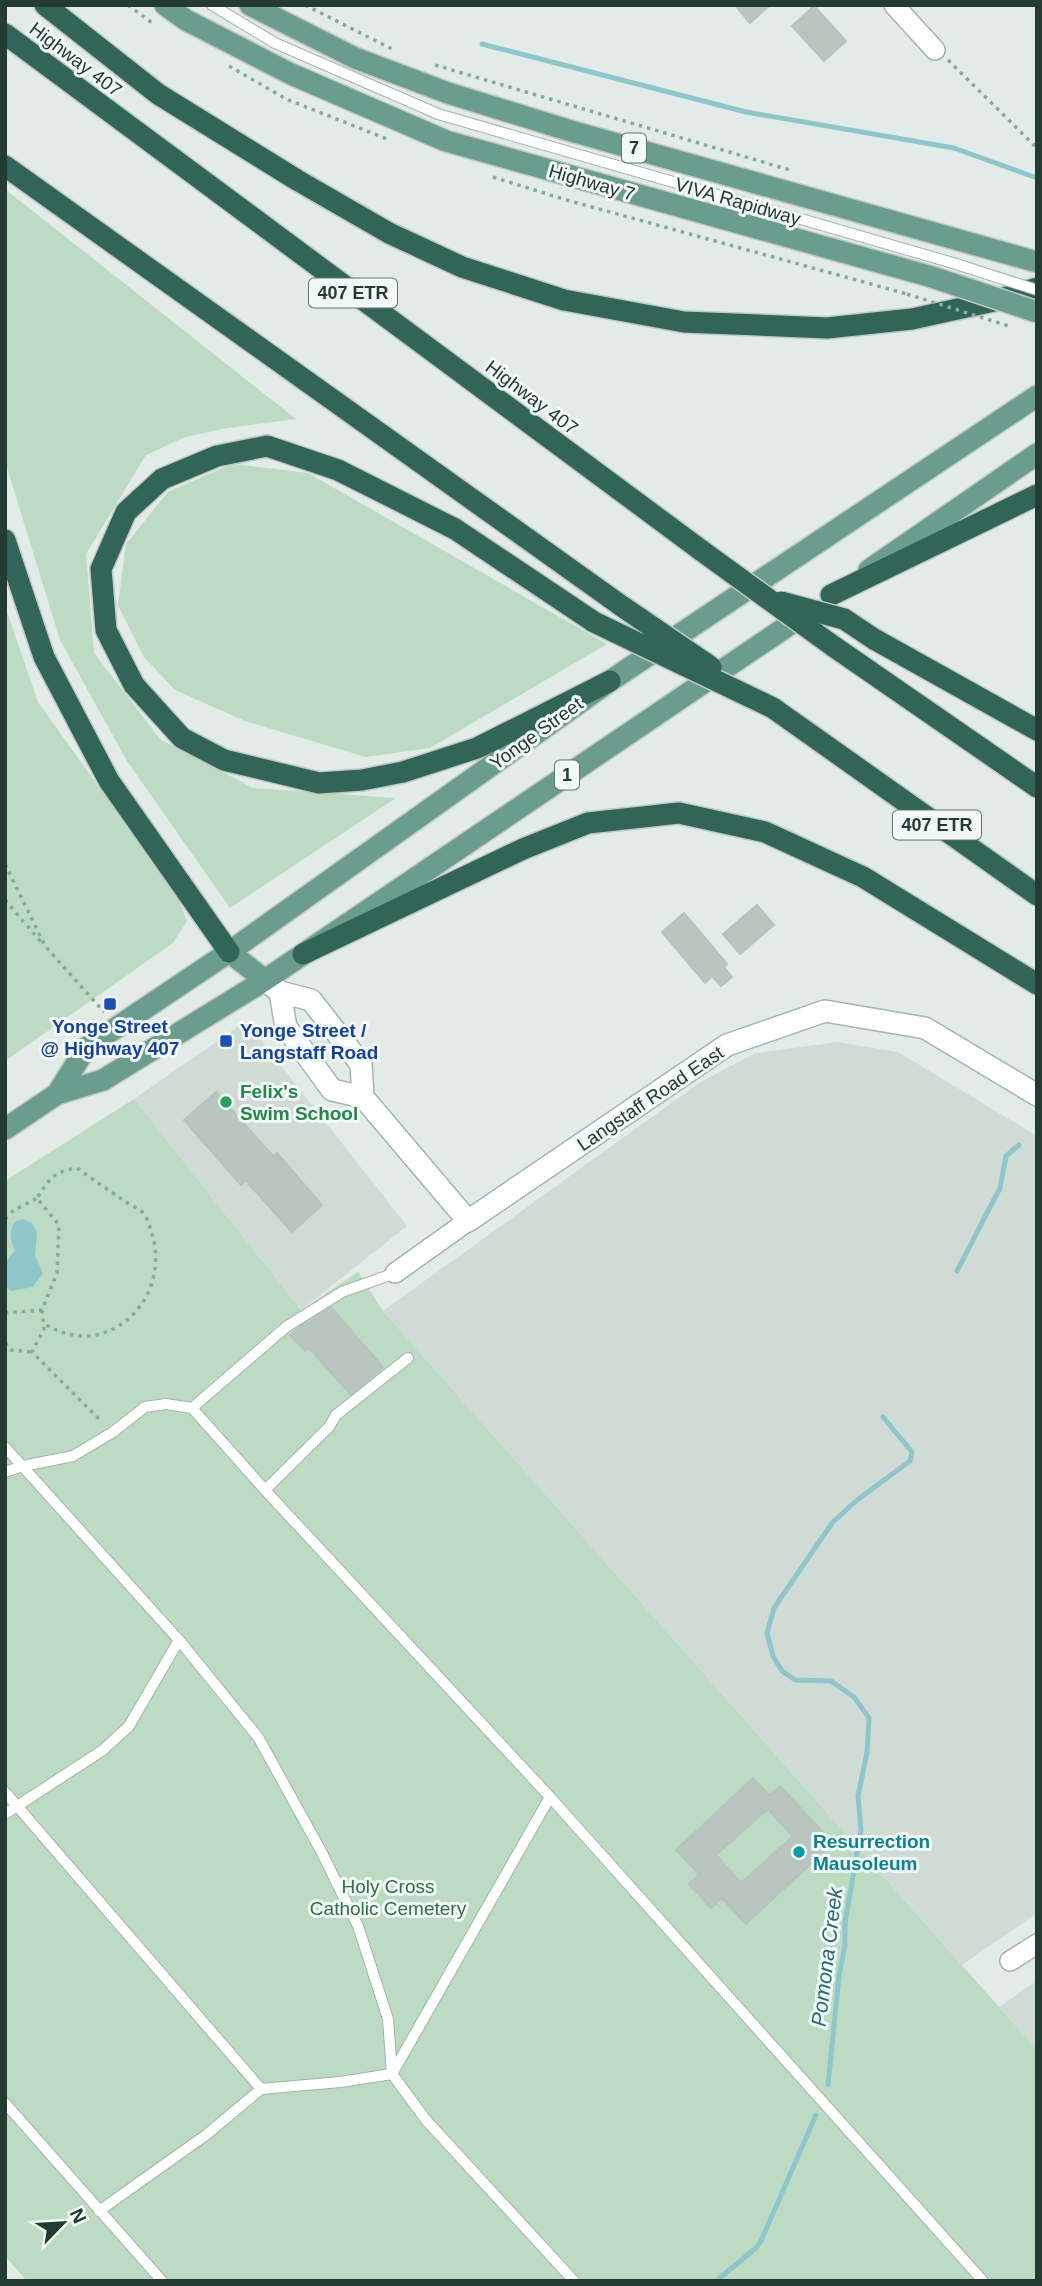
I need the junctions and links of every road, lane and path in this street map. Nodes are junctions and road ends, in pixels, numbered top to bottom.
1 (45, 5) edge
2 (165, 5) edge
3 (212, 5) edge
4 (250, 5) edge
5 (306, 5) edge
6 (894, 5) edge
7 (5, 34) edge
8 (935, 50) joint
9 (397, 51) dead end
10 (435, 65) dead end
11 (1037, 148) edge
12 (5, 166) edge
13 (796, 172) dead end
14 (1033, 261) edge
15 (1037, 289) edge
16 (907, 294) dead end
17 (1037, 312) edge
18 (1024, 330) dead end
19 (1037, 396) edge
20 (1037, 454) edge
21 (1037, 495) edge
22 (5, 540) edge
23 (831, 595) junction
24 (765, 598) junction
25 (610, 681) junction
26 (773, 708) junction
27 (1037, 730) edge
28 (1037, 788) edge
29 (5, 864) edge
30 (1037, 895) edge
31 (5, 900) edge
32 (45, 946) junction
33 (229, 952) junction
34 (303, 954) junction
35 (1037, 984) edge
36 (272, 986) junction
37 (117, 1027) junction
38 (57, 1094) junction
39 (1037, 1095) edge
40 (363, 1097) junction
41 (5, 1129) edge
42 (37, 1198) junction
43 (5, 1219) edge
44 (468, 1221) junction
45 (395, 1273) joint
46 (42, 1310) junction
47 (5, 1313) edge
48 (45, 1324) junction
49 (5, 1343) edge
50 (32, 1352) junction
51 (408, 1358) dead end
52 (192, 1408) junction
53 (113, 1432) junction
54 (5, 1447) edge
55 (23, 1466) junction
56 (5, 1472) edge
57 (265, 1490) junction
58 (179, 1640) junction
59 (5, 1792) edge
60 (550, 1797) junction
61 (19, 1806) junction
62 (5, 1814) edge
63 (1037, 1944) edge
64 (1010, 1962) dead end
65 (392, 2074) junction
66 (261, 2089) junction
67 (5, 2104) edge
68 (99, 2211) junction
69 (162, 2281) edge
70 (574, 2281) edge
71 (983, 2281) edge

1 - 15 highway
2 - 17 main road, Highway 7 / 7, bridge
3 - 15 lane, VIVA Rapidway, bridge
4 - 14 main road, 7
5 - 9 path
6 - 8 street
7 - 24 highway, Highway 407 / 407 ETR, bridge
8 - 11 path
10 - 13 path
12 - 26 highway, 407 ETR, bridge
16 - 18 path, bridge
19 - 25 main road, Yonge Street / 1
20 - 23 main road, Yonge Street / 1
21 - 23 highway
22 - 33 highway
23 - 34 main road, Yonge Street / 1
24 - 27 highway, bridge
24 - 28 highway, Highway 407 / 407 ETR, bridge
25 - 26 highway, bridge
25 - 33 main road, Yonge Street / 1
26 - 30 highway, 407 ETR
29 - 32 path
31 - 32 path
32 - 37 path
33 - 36 main road
33 - 37 main road, Yonge Street / 1
34 - 35 highway
34 - 36 main road, Yonge Street / 1
36 - 38 main road, Yonge Street / 1
36 - 40 street
36 - 40 street
37 - 38 main road, Yonge Street / 1
38 - 41 main road, Yonge Street / 1
39 - 44 street, Langstaff Road East
40 - 44 street
42 - 43 path
42 - 46 path
42 - 48 path
44 - 45 street, Langstaff Road East
45 - 52 lane
46 - 47 path
46 - 48 path
48 - 50 path
49 - 50 path
50 - 53 path
51 - 57 lane
52 - 53 lane
52 - 57 lane
53 - 55 lane
54 - 55 lane
55 - 56 lane
55 - 58 lane
57 - 60 lane
58 - 61 lane
58 - 65 lane
59 - 61 lane
60 - 65 lane
60 - 71 lane
61 - 62 lane
61 - 66 lane
63 - 64 street
65 - 66 lane
65 - 70 lane
66 - 68 lane
67 - 68 lane
68 - 69 lane

